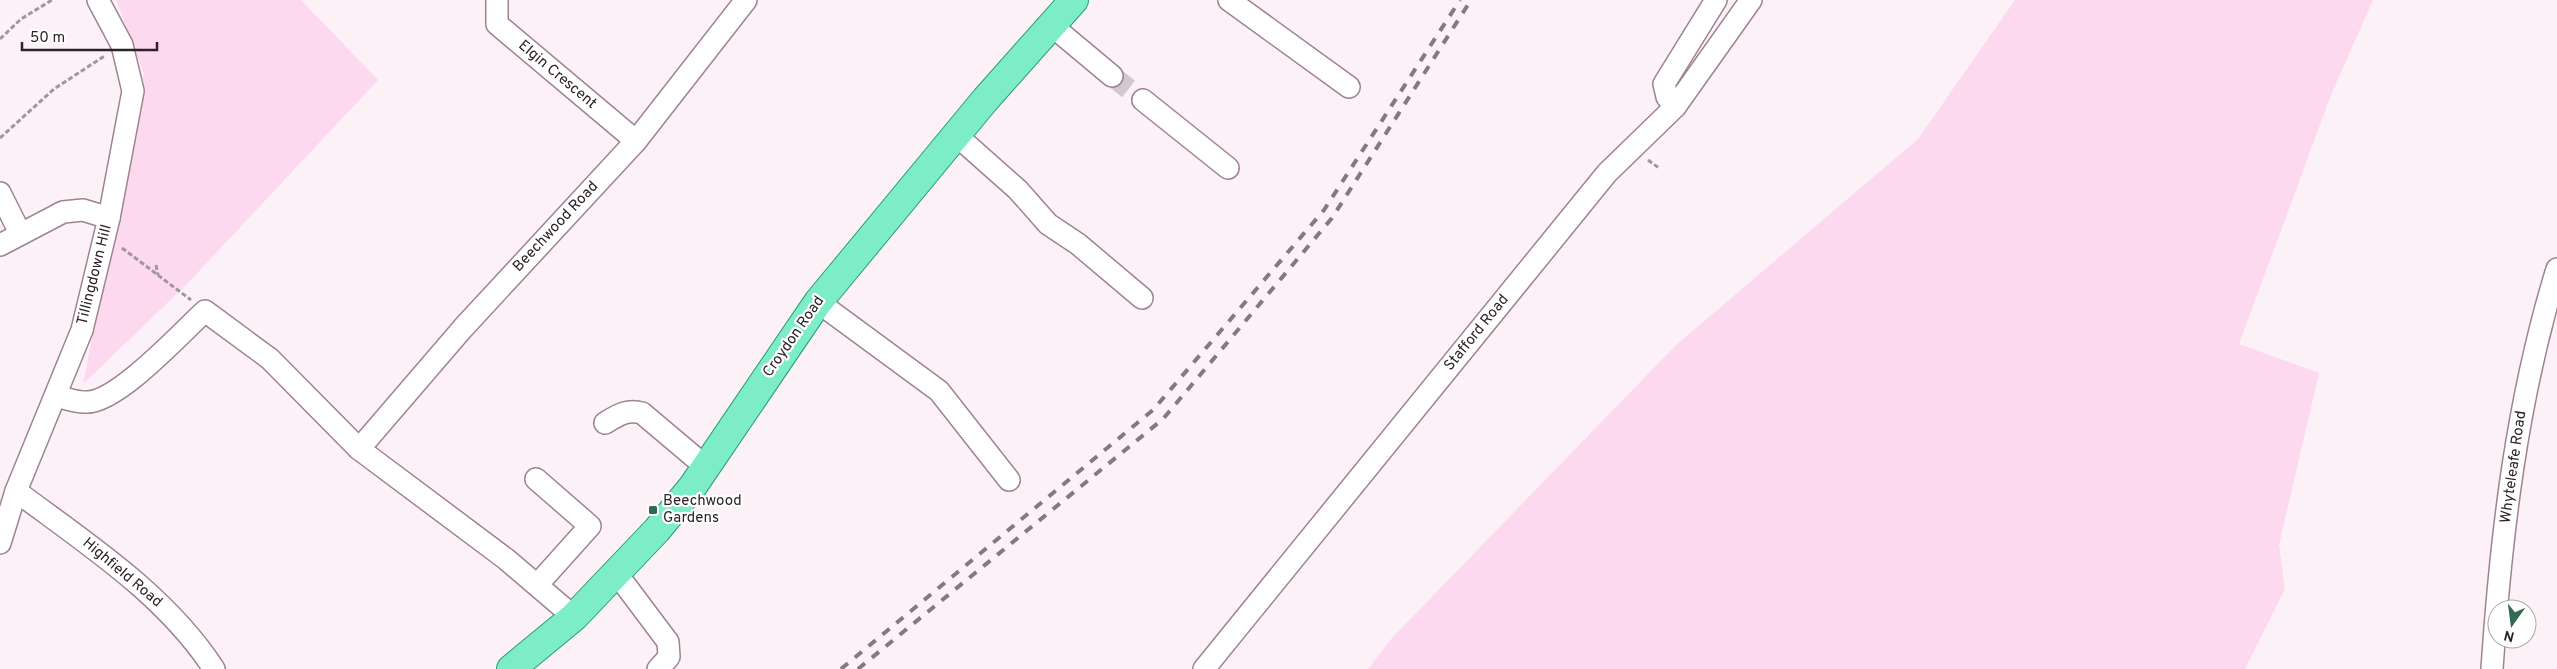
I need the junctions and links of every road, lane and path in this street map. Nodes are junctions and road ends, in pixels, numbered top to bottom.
1 (52, 0) edge
2 (98, 0) edge
3 (497, 0) edge
4 (746, 0) edge
5 (1074, 0) edge
6 (1228, 0) edge
7 (1716, 0) edge
8 (1751, 0) edge
9 (1052, 25) junction
10 (0, 39) edge
11 (122, 45) junction
12 (1112, 76) tunnel mouth
13 (1348, 87) dead end
14 (1143, 100) tunnel mouth
15 (1675, 107) junction
16 (956, 135) junction
17 (0, 138) edge
18 (636, 141) junction
19 (1228, 168) dead end
20 (0, 193) edge
21 (107, 226) junction
22 (20, 233) junction
23 (0, 245) edge
24 (156, 266) dead end
25 (2557, 269) edge
26 (158, 275) junction
27 (1142, 298) dead end
28 (818, 302) junction
29 (205, 311) junction
30 (57, 396) junction
31 (605, 423) dead end
32 (359, 449) junction
33 (706, 467) junction
34 (536, 479) dead end
35 (1008, 480) dead end
36 (16, 492) junction
37 (2, 531) edge
38 (618, 574) junction
39 (537, 585) junction
40 (574, 617) junction
41 (214, 669) edge
42 (511, 669) edge
43 (658, 669) edge
44 (1204, 669) edge
45 (2492, 669) edge

1 - 10 path
2 - 11 street, Tillingdown Hill
3 - 18 street, Elgin Crescent
4 - 18 street, Beechwood Road
5 - 9 main road, Croydon Road
6 - 13 street
7 - 15 street
8 - 15 street, Stafford Road
9 - 12 street
9 - 16 main road, Croydon Road
11 - 17 path
11 - 21 street, Tillingdown Hill
14 - 19 street
15 - 44 street, Stafford Road
16 - 27 street
16 - 28 main road, Croydon Road
18 - 32 street, Beechwood Road
20 - 22 street
21 - 22 street
21 - 26 path
21 - 30 street, Tillingdown Hill
22 - 23 street
24 - 26 path
25 - 45 street, Whyteleafe Road
26 - 29 path
28 - 33 main road, Croydon Road
28 - 35 street
29 - 30 street
29 - 32 street
30 - 36 street, Tillingdown Hill
31 - 33 street
32 - 39 street
33 - 38 main road, Croydon Road
34 - 39 street
36 - 37 street, Tillingdown Hill
36 - 41 street, Highfield Road
38 - 40 main road, Croydon Road
38 - 43 street
39 - 40 street
40 - 42 main road, Croydon Road

